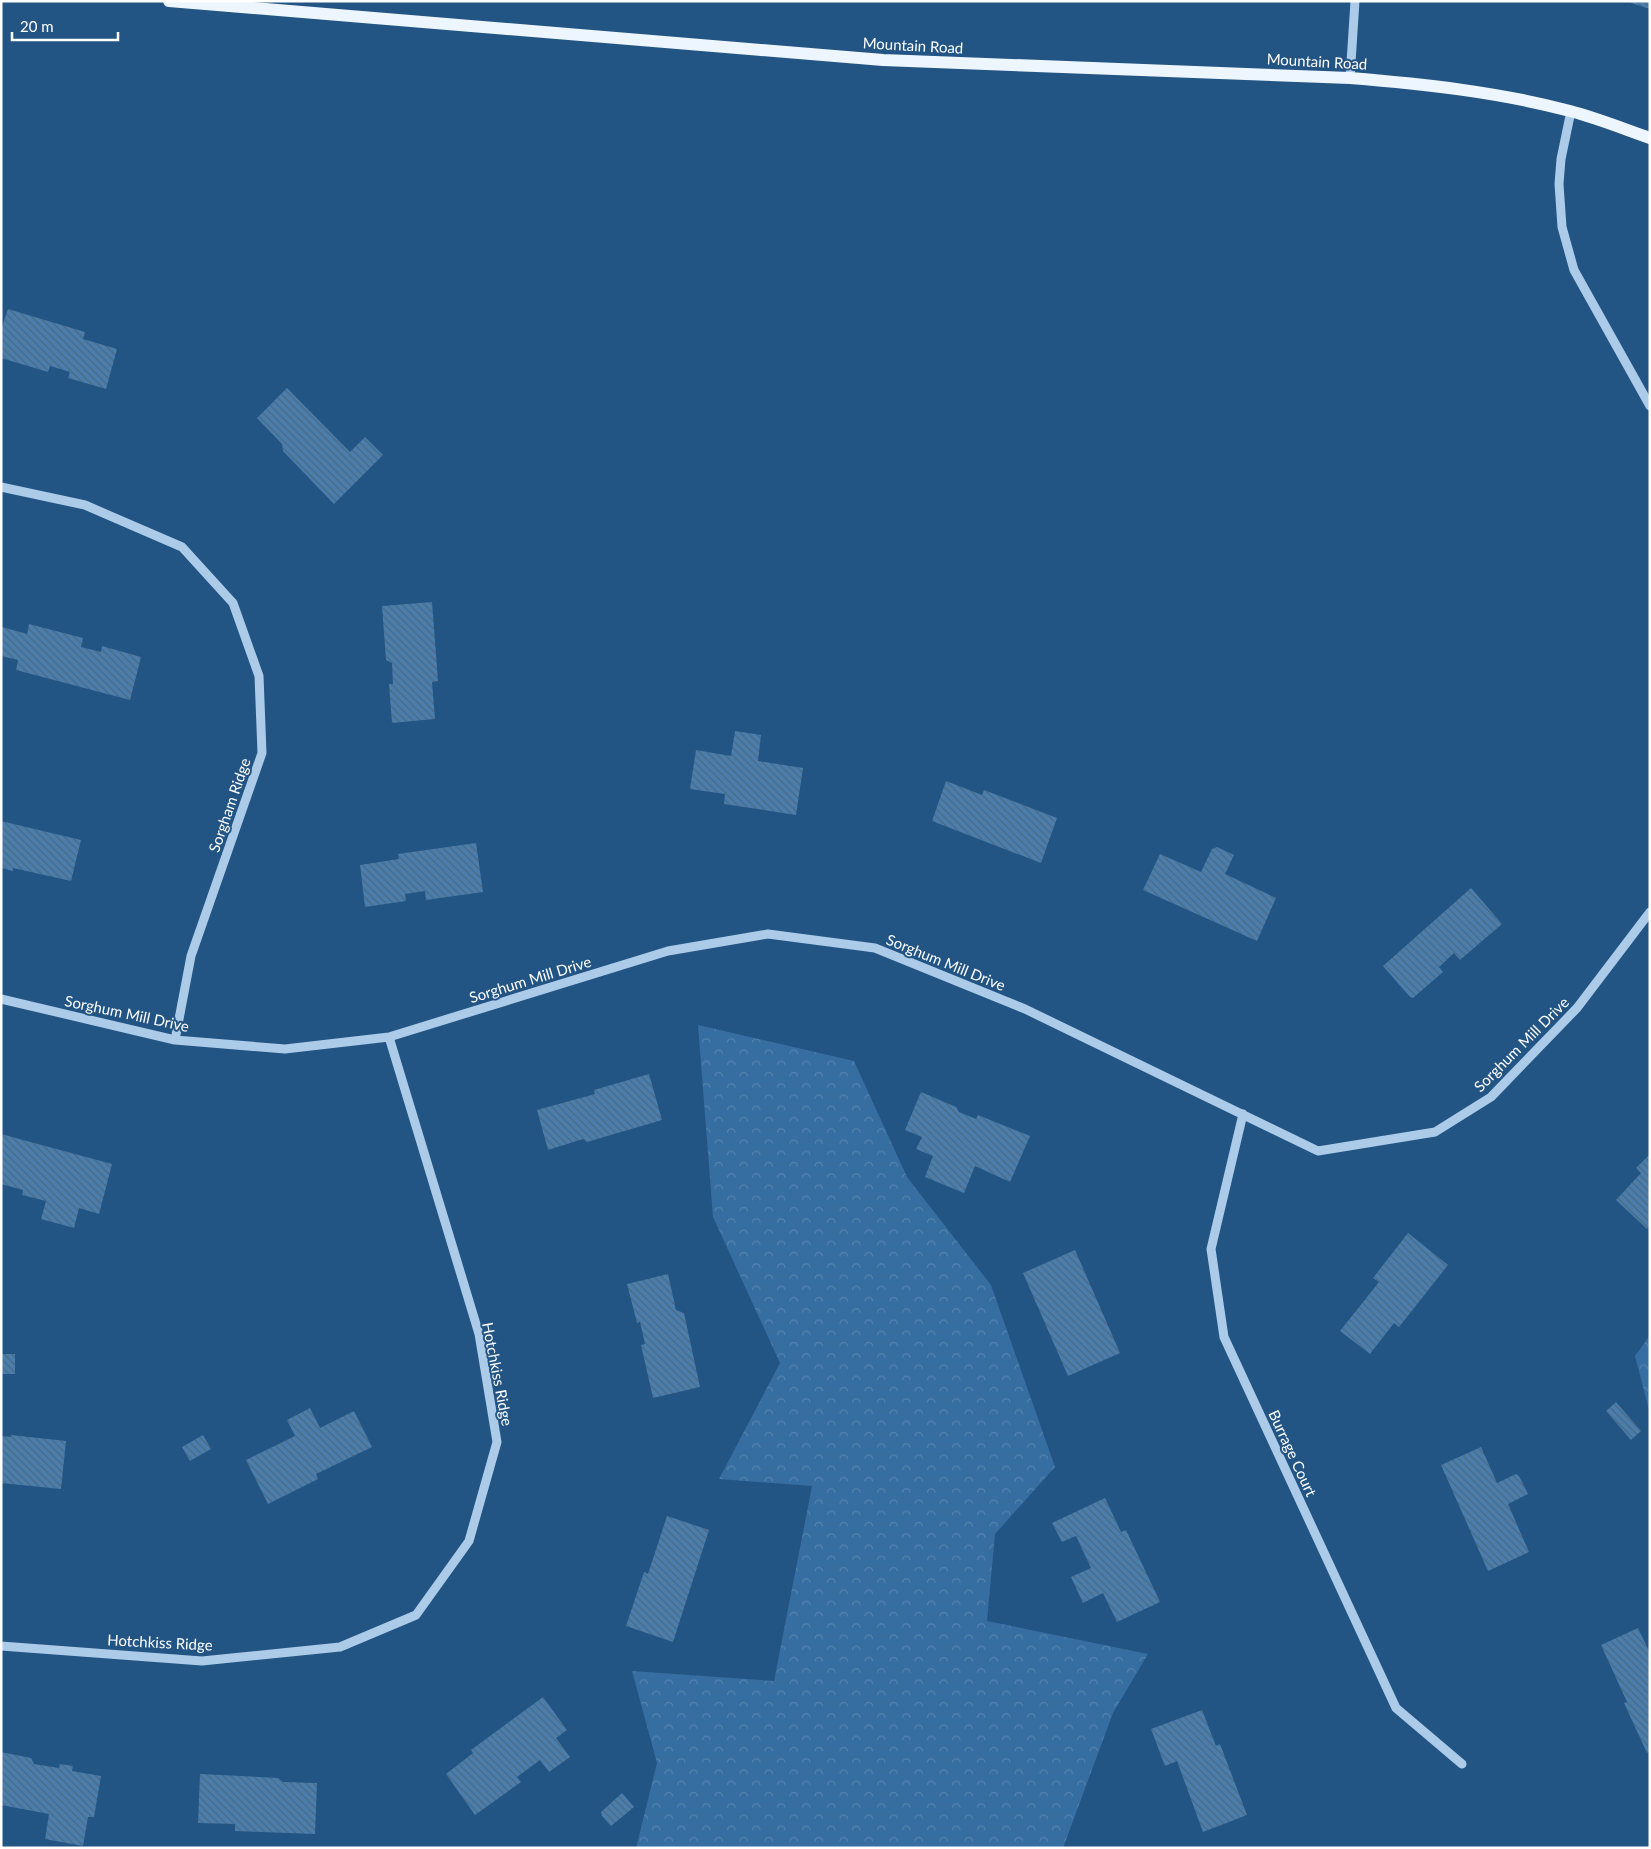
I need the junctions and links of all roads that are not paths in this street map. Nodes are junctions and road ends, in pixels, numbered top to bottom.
1 (169, 1) edge
2 (1355, 1) edge
3 (1350, 78) junction
4 (1571, 112) junction
5 (1650, 138) edge
6 (1650, 406) edge
7 (1, 487) edge
8 (1650, 912) edge
9 (1, 999) edge
10 (389, 1037) junction
11 (175, 1040) junction
12 (1243, 1114) junction
13 (1, 1646) edge
14 (1462, 1764) dead end

1 - 3 main road, Mountain Road
2 - 3 street
3 - 4 main road, Mountain Road
4 - 5 main road, Mountain Road
4 - 6 street
7 - 11 street, Sorgham Ridge
8 - 12 street, Sorghum Mill Drive
9 - 11 street, Sorghum Mill Drive
10 - 11 street, Sorghum Mill Drive
10 - 12 street, Sorghum Mill Drive
10 - 13 street, Hotchkiss Ridge
12 - 14 street, Burrage Court

